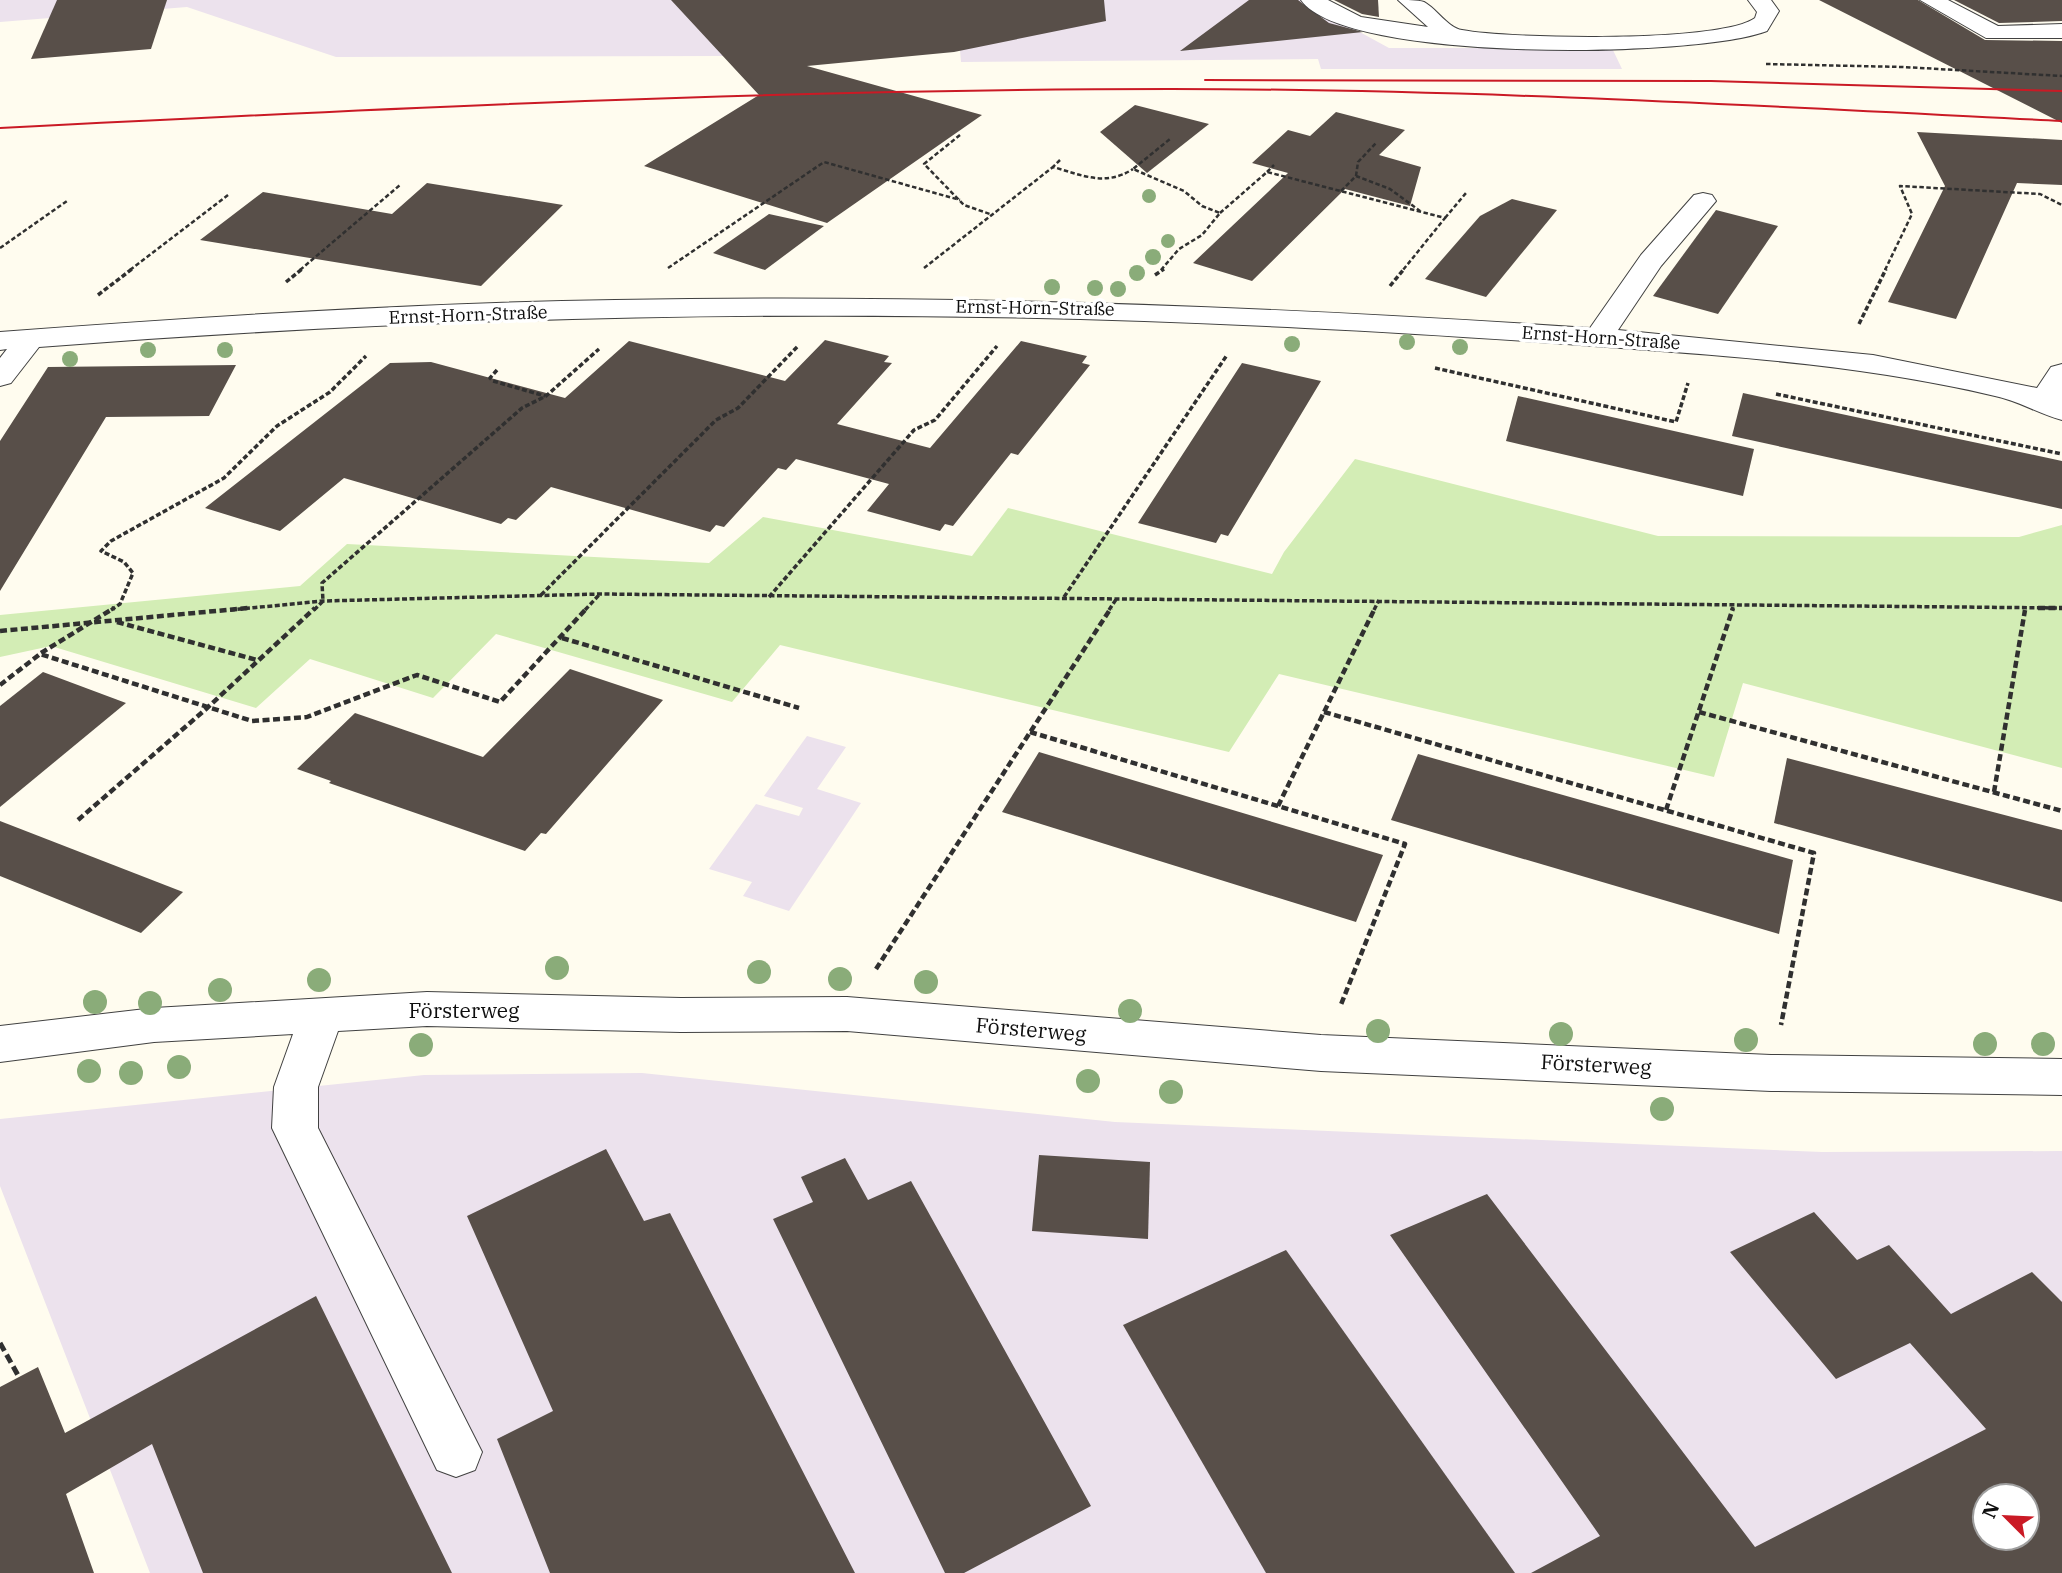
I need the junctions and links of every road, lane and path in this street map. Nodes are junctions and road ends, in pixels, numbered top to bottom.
1 (1312, 0) edge
2 (1409, 0) edge
3 (1759, 0) edge
4 (1931, 0) edge
5 (2062, 30) edge
6 (1451, 35) junction
7 (1754, 64) dead end
8 (2062, 76) edge
9 (960, 135) dead end
10 (1170, 139) dead end
11 (1376, 143) dead end
12 (1060, 160) dead end
13 (1274, 165) dead end
14 (1053, 167) junction
15 (1133, 169) junction
16 (1267, 172) junction
17 (1356, 176) junction
18 (400, 185) dead end
19 (1341, 191) junction
20 (1466, 193) dead end
21 (228, 195) dead end
22 (960, 200) junction
23 (67, 201) dead end
24 (1703, 201) dead end
25 (2062, 203) edge
26 (1420, 212) junction
27 (1220, 213) junction
28 (990, 214) junction
29 (1445, 218) junction
30 (0, 248) edge
31 (837, 306) junction
32 (906, 306) junction
33 (1031, 307) junction
34 (632, 310) junction
35 (1141, 311) junction
36 (407, 316) junction
37 (1253, 316) junction
38 (1372, 323) junction
39 (237, 324) junction
40 (42, 337) junction
41 (1599, 337) junction
42 (0, 341) edge
43 (1842, 360) junction
44 (1422, 365) dead end
45 (497, 370) dead end
46 (2062, 373) edge
47 (0, 377) edge
48 (1770, 393) dead end
49 (546, 397) junction
50 (2053, 405) edge
51 (1676, 422) dead end
52 (2062, 454) edge
53 (600, 594) junction
54 (540, 596) junction
55 (768, 598) junction
56 (1064, 598) junction
57 (1117, 598) junction
58 (1379, 600) junction
59 (323, 601) junction
60 (1733, 607) junction
61 (2062, 608) edge
62 (2025, 610) junction
63 (113, 621) junction
64 (85, 624) junction
65 (0, 631) edge
66 (562, 638) junction
67 (40, 654) junction
68 (258, 660) junction
69 (0, 685) edge
70 (799, 708) dead end
71 (206, 709) junction
72 (1324, 712) junction
73 (1699, 712) junction
74 (1030, 732) junction
75 (1994, 792) junction
76 (1279, 807) junction
77 (1666, 810) junction
78 (2062, 811) edge
79 (78, 820) dead end
80 (847, 1014) junction
81 (322, 1015) junction
82 (0, 1044) edge
83 (1321, 1053) junction
84 (1772, 1073) junction
85 (2062, 1077) edge
86 (0, 1343) edge
87 (19, 1377) dead end
88 (456, 1451) dead end

1 - 6 street
2 - 6 street
3 - 6 street
4 - 5 street
7 - 8 path
9 - 22 path
10 - 15 path
11 - 17 path
12 - 14 path
13 - 16 path
14 - 15 path
14 - 28 path
15 - 27 path
16 - 19 path
16 - 27 path
17 - 19 path
17 - 26 path
18 - 39 path
19 - 26 path
20 - 29 path
21 - 40 path
22 - 28 path
22 - 34 path
23 - 30 path
24 - 41 street
25 - 43 path
26 - 29 path
27 - 35 path
28 - 32 path
29 - 38 path
31 - 32 street, Ernst-Horn-Straße
31 - 34 street, Ernst-Horn-Straße
31 - 54 path
32 - 33 street, Ernst-Horn-Straße
33 - 35 street, Ernst-Horn-Straße
33 - 55 path
34 - 36 street, Ernst-Horn-Straße
34 - 49 path
35 - 37 street, Ernst-Horn-Straße
36 - 39 street, Ernst-Horn-Straße
36 - 64 path
37 - 38 street, Ernst-Horn-Straße
37 - 56 path
38 - 41 street, Ernst-Horn-Straße
39 - 40 street, Ernst-Horn-Straße
40 - 42 street, Ernst-Horn-Straße
40 - 47 street
41 - 43 street, Ernst-Horn-Straße
43 - 50 street, Ernst-Horn-Straße
44 - 51 path
45 - 49 path
46 - 50 street
48 - 52 path
49 - 59 path
53 - 54 path
53 - 55 path
53 - 66 path
54 - 59 path
55 - 56 path
56 - 57 path
57 - 58 path
57 - 74 path
58 - 60 path
58 - 72 path
59 - 63 path
59 - 68 path
60 - 62 path
60 - 73 path
61 - 62 path
62 - 75 path
63 - 64 path
63 - 68 path
64 - 65 path
64 - 67 path
66 - 70 path
66 - 71 path
67 - 69 path
67 - 71 path
68 - 71 path
71 - 79 path
72 - 76 path
72 - 77 path
73 - 75 path
73 - 77 path
74 - 76 path
74 - 80 path
75 - 78 path
76 - 83 path
77 - 84 path
80 - 81 street, Försterweg
80 - 83 street, Försterweg
81 - 82 street, Försterweg
81 - 88 street
83 - 84 street, Försterweg
84 - 85 street, Försterweg
86 - 87 path

